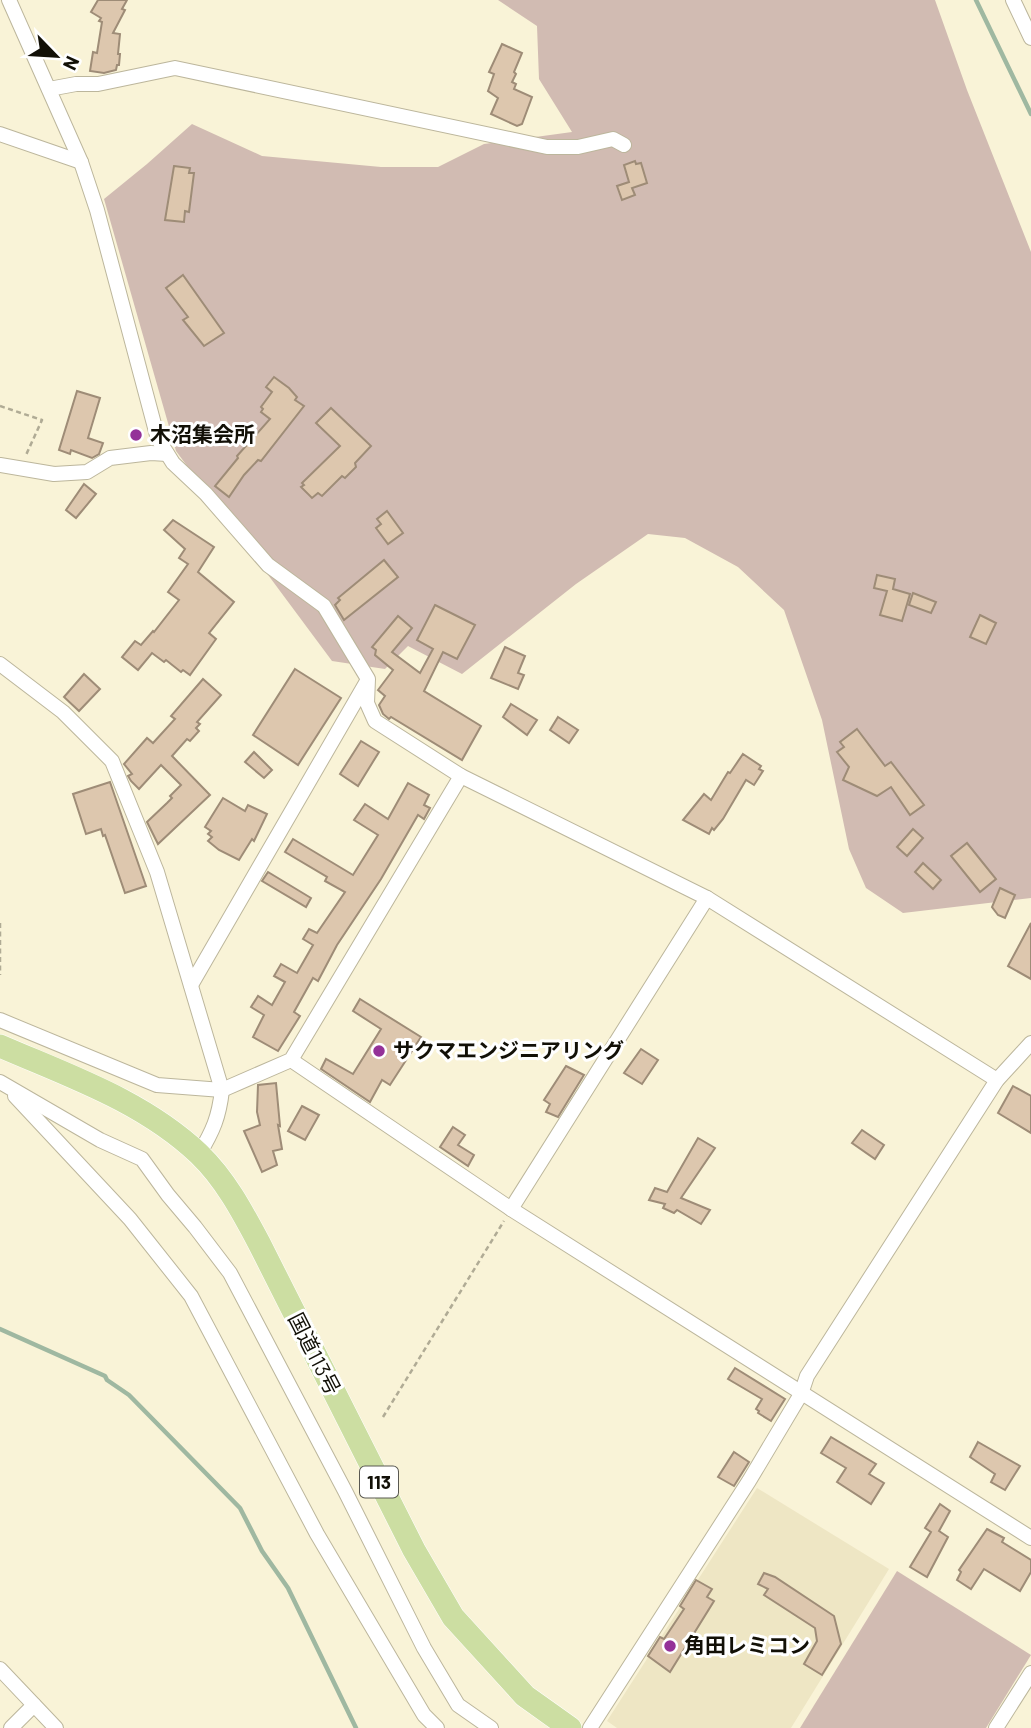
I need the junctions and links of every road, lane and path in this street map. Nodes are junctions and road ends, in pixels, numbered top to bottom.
1 (9, 0) edge
2 (1013, 0) edge
3 (1031, 38) edge
4 (49, 89) junction
5 (0, 134) edge
6 (624, 145) dead end
7 (81, 162) junction
8 (0, 406) edge
9 (167, 454) junction
10 (0, 464) edge
11 (21, 467) junction
12 (0, 664) edge
13 (368, 679) junction
14 (461, 776) junction
15 (707, 898) junction
16 (0, 923) edge
17 (0, 975) edge
18 (191, 985) junction
19 (0, 1020) edge
20 (1031, 1043) edge
21 (0, 1046) edge
22 (291, 1060) junction
23 (998, 1080) junction
24 (2, 1084) edge
25 (222, 1090) junction
26 (200, 1154) junction
27 (511, 1209) junction
28 (801, 1394) junction
29 (383, 1417) dead end
30 (1031, 1538) edge
31 (0, 1669) edge
32 (1031, 1673) edge
33 (34, 1705) junction
34 (11, 1728) edge
35 (56, 1728) edge
36 (437, 1728) edge
37 (491, 1728) edge
38 (570, 1728) edge
39 (590, 1728) edge
40 (996, 1728) edge

1 - 4 street
2 - 3 street
4 - 6 street
4 - 7 street
5 - 7 street
7 - 9 street
8 - 11 path
9 - 11 street
9 - 13 street
10 - 11 street
12 - 18 street
13 - 14 street
13 - 18 street
14 - 15 street
14 - 22 street
15 - 23 street
15 - 27 street
16 - 17 path
18 - 25 street
19 - 25 street
20 - 23 street
21 - 26 highway, 国道113号 / 113
22 - 25 street
22 - 27 street
23 - 28 street
24 - 36 street
24 - 37 street
25 - 26 street
26 - 38 highway, 国道113号 / 113
27 - 28 street
27 - 29 path
28 - 30 street
28 - 39 street
31 - 33 street
32 - 40 street
33 - 34 street
33 - 35 street

